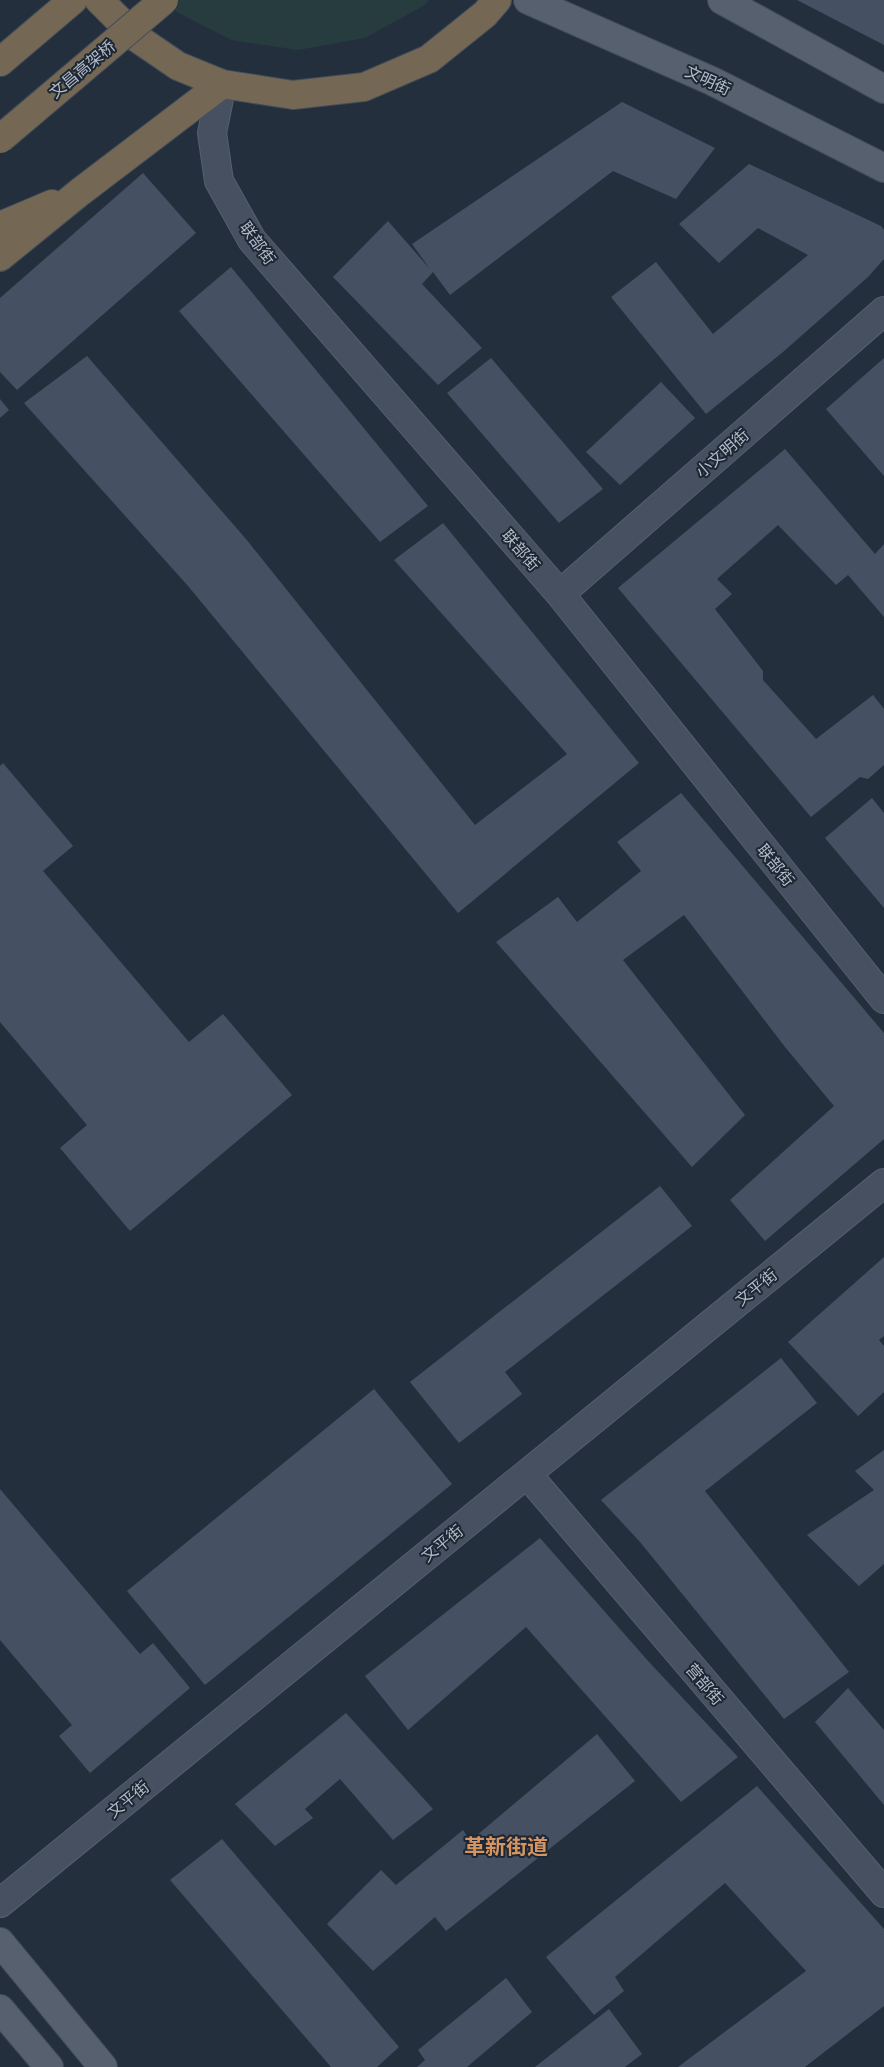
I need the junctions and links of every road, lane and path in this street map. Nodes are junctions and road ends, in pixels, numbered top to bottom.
1 (73, 0) edge
2 (99, 0) edge
3 (164, 0) edge
4 (497, 0) edge
5 (528, 0) edge
6 (722, 0) edge
7 (0, 62) edge
8 (222, 84) junction
9 (884, 89) edge
10 (0, 139) edge
11 (884, 168) edge
12 (80, 192) junction
13 (0, 226) edge
14 (0, 257) edge
15 (884, 311) edge
16 (560, 594) junction
17 (884, 999) edge
18 (884, 1183) edge
19 (526, 1474) junction
20 (884, 1893) edge
21 (0, 1903) edge
22 (0, 1942) edge
23 (0, 2009) edge
24 (49, 2067) edge
25 (103, 2067) edge

1 - 7 highway
2 - 8 highway
3 - 10 highway, 文昌高架桥, bridge
4 - 8 highway
5 - 11 main road, 文明街
6 - 9 main road
8 - 12 highway
8 - 16 street, 联部街
12 - 13 highway
12 - 14 highway
15 - 16 street, 小文明街
16 - 17 street, 联部街
18 - 19 street, 文平街
19 - 20 street, 营部街
19 - 21 street, 文平街
22 - 25 main road
23 - 24 main road

